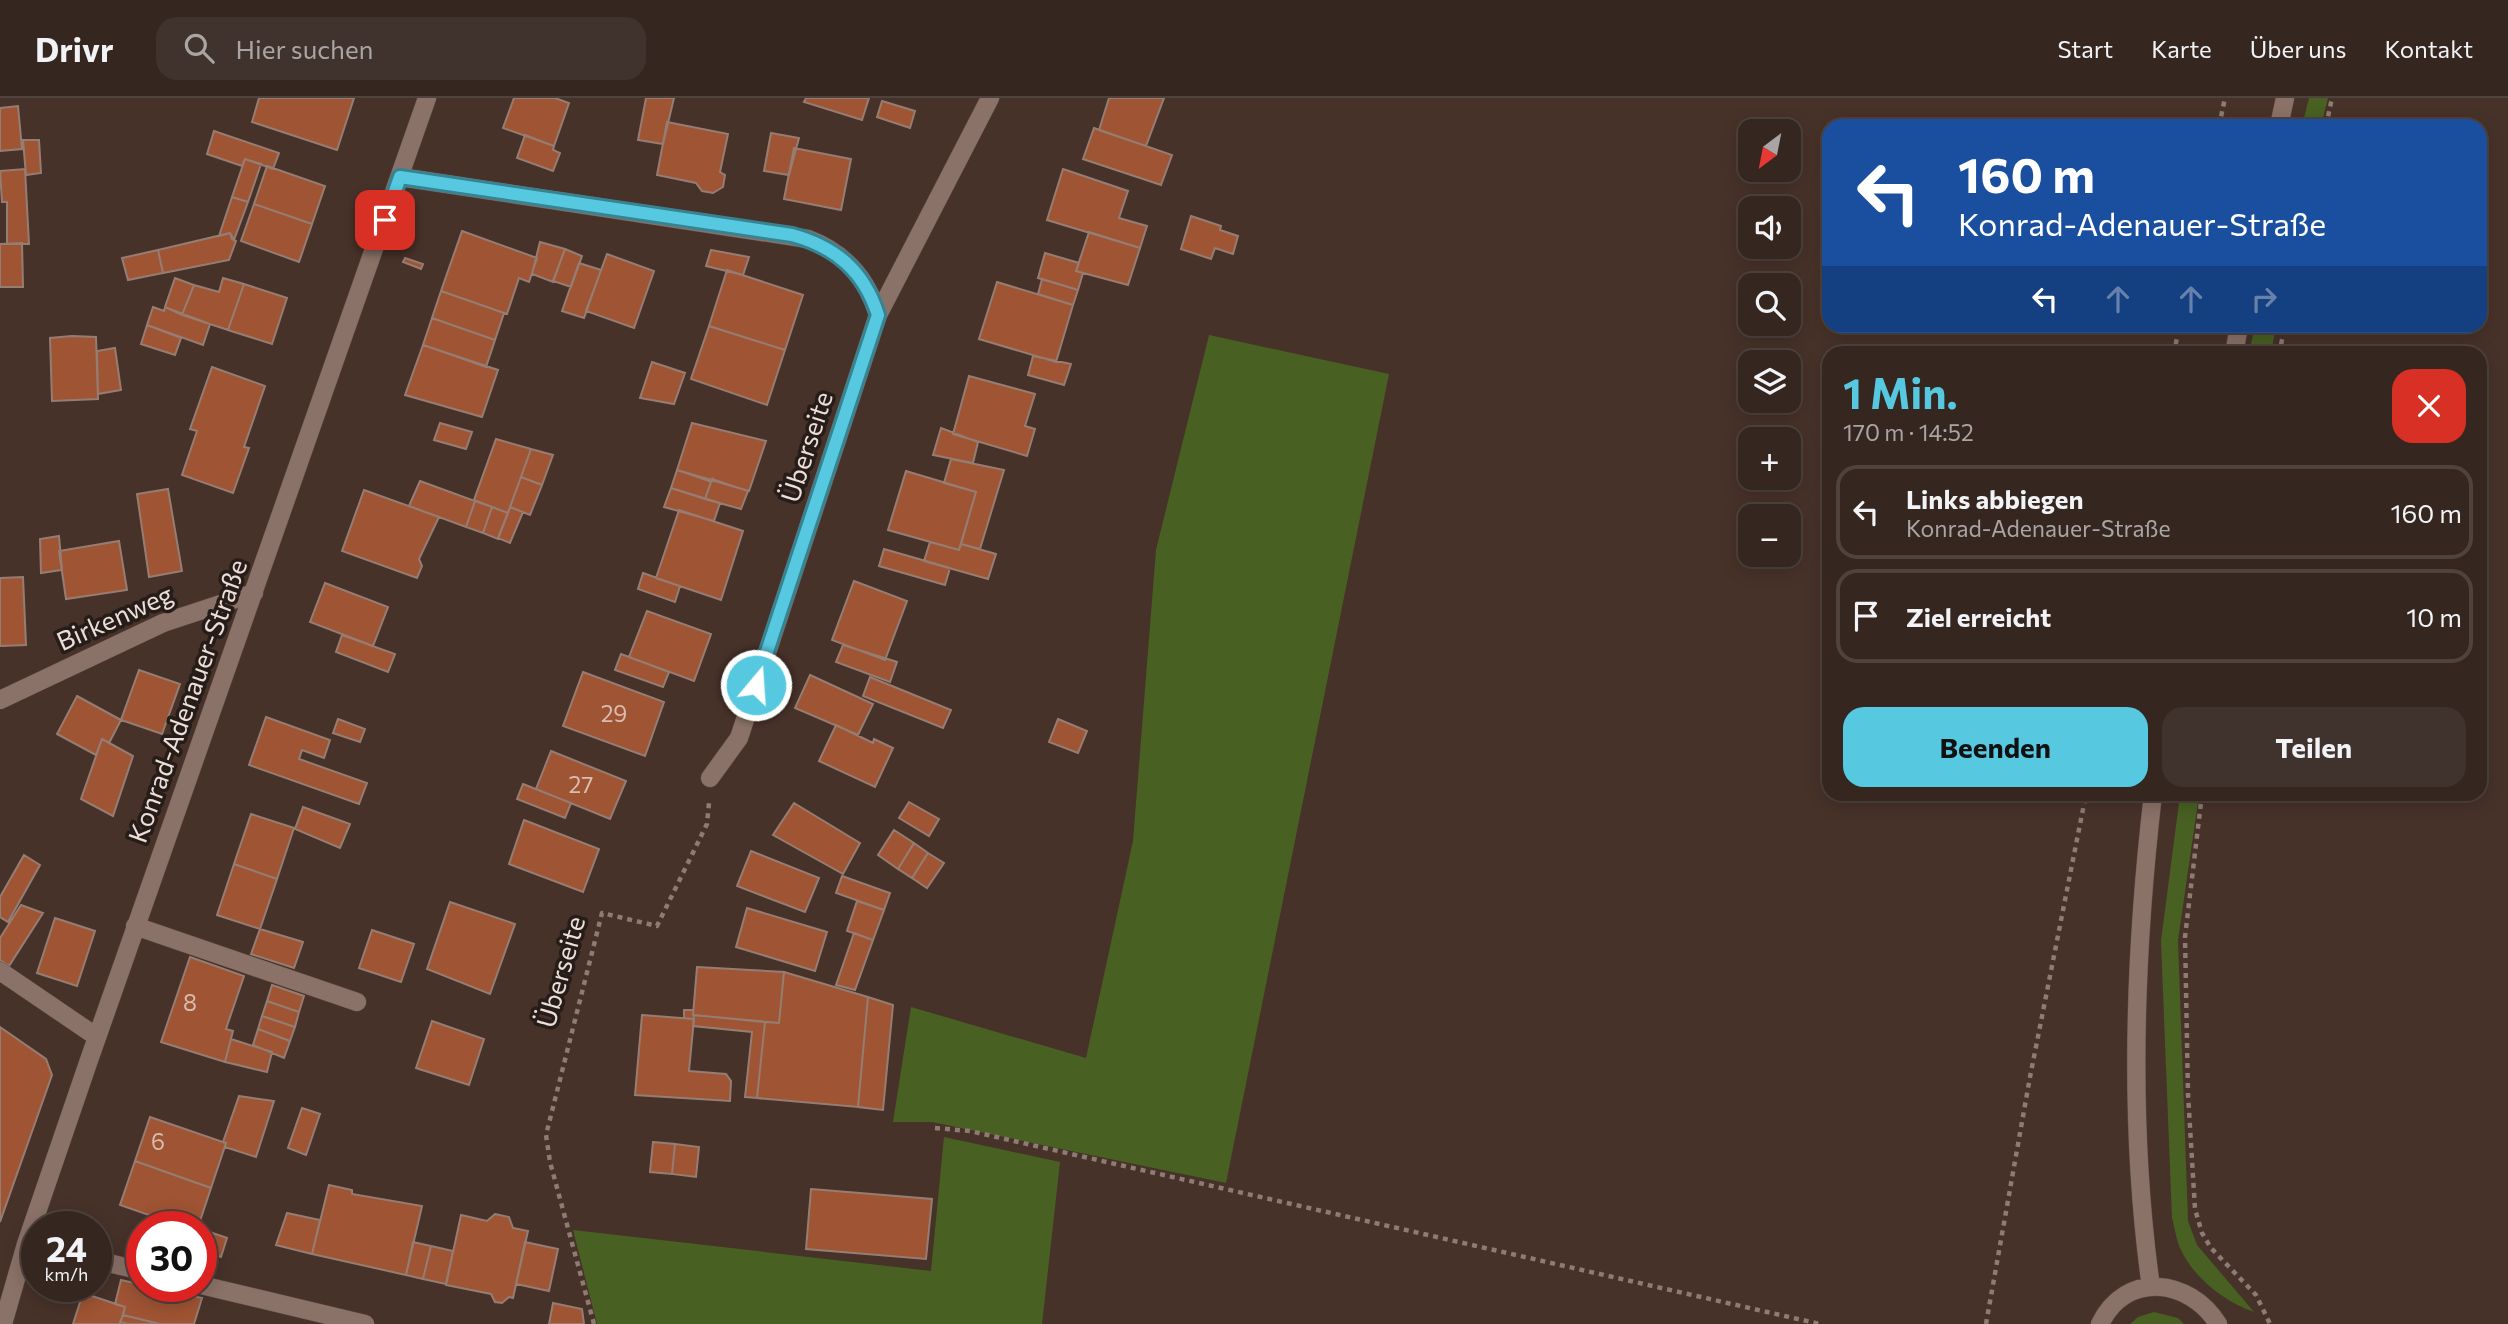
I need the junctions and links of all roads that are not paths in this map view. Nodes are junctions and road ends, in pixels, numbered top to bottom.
1 (427, 98) edge
2 (990, 98) edge
3 (2285, 98) edge
4 (2280, 119) edge
5 (400, 177) junction
6 (878, 315) junction
7 (254, 593) junction
8 (0, 700) edge
9 (710, 778) road end
10 (2153, 801) edge
11 (135, 926) junction
12 (0, 971) edge
13 (356, 1002) dead end
14 (97, 1037) junction
15 (42, 1211) edge
16 (21, 1273) edge
17 (2151, 1287) junction
18 (217, 1289) edge
19 (3, 1324) edge
20 (365, 1324) edge
21 (2100, 1324) edge
22 (2218, 1324) edge

1 - 5 street, Konrad-Adenauer-Straße
2 - 6 street, Überseite
3 - 4 street
5 - 6 street
5 - 7 street, Konrad-Adenauer-Straße
6 - 9 street, Überseite
7 - 8 street, Birkenweg
7 - 11 street, Konrad-Adenauer-Straße
10 - 17 street
11 - 13 street
11 - 14 street, Konrad-Adenauer-Straße
12 - 14 street
14 - 15 street, Konrad-Adenauer-Straße
16 - 19 street, Konrad-Adenauer-Straße
17 - 21 street
17 - 22 street
18 - 20 street

